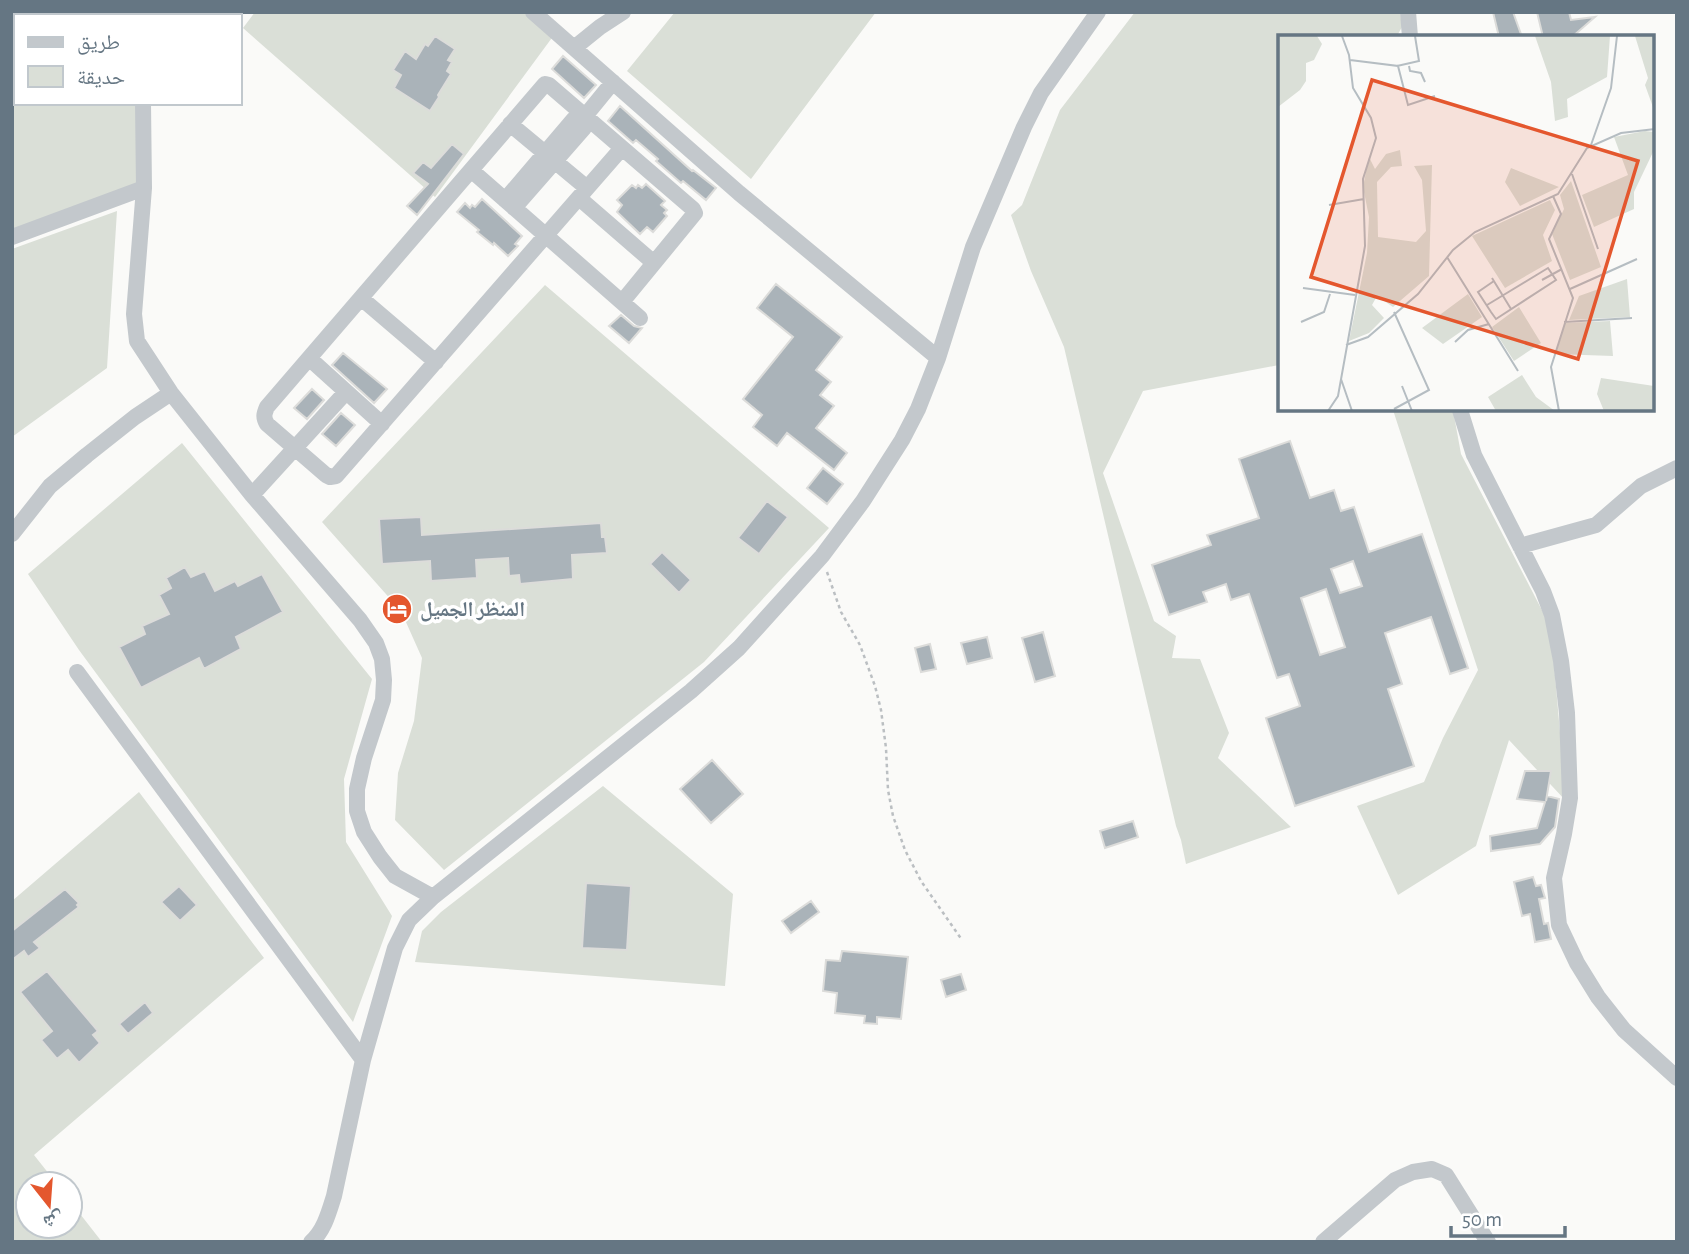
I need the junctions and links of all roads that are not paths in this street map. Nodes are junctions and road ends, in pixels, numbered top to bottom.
1 (533, 12) edge
2 (623, 12) edge
3 (1097, 12) edge
4 (1408, 12) edge
5 (1410, 35) edge
6 (574, 48) junction
7 (612, 82) junction
8 (143, 105) edge
9 (586, 115) junction
10 (510, 124) junction
11 (622, 148) junction
12 (550, 157) junction
13 (471, 170) junction
14 (144, 188) junction
15 (583, 193) junction
16 (510, 204) junction
17 (546, 236) junction
18 (12, 237) edge
19 (654, 263) junction
20 (361, 298) junction
21 (622, 302) junction
22 (640, 318) dead end
23 (310, 359) junction
24 (938, 359) junction
25 (436, 362) junction
26 (346, 392) junction
27 (171, 393) junction
28 (1460, 411) edge
29 (382, 424) junction
30 (295, 449) junction
31 (1677, 468) edge
32 (252, 495) junction
33 (12, 534) edge
34 (1520, 547) junction
35 (77, 672) dead end
36 (433, 897) junction
37 (363, 1060) junction
38 (1677, 1077) edge
39 (312, 1242) edge
40 (1323, 1242) edge
41 (1488, 1242) edge

1 - 6 street
2 - 6 street
3 - 24 street
4 - 5 street
6 - 7 street
7 - 9 street
7 - 24 street
8 - 14 street
9 - 10 street
9 - 11 street
9 - 12 street
10 - 12 street
10 - 13 street
11 - 15 street
11 - 19 street
12 - 15 street
12 - 16 street
13 - 16 street
13 - 20 street
14 - 18 street
14 - 27 street
15 - 17 street
15 - 19 street
16 - 17 street
17 - 21 street
17 - 25 street
19 - 21 street
20 - 23 street
20 - 25 street
21 - 22 street
23 - 26 street
23 - 30 street
24 - 36 street
25 - 29 street
26 - 29 street
26 - 30 street
27 - 32 street
27 - 33 street
28 - 34 street
29 - 30 street
30 - 32 street
31 - 34 street
32 - 36 street
34 - 38 street
35 - 37 street
36 - 37 street
37 - 39 street
40 - 41 street

